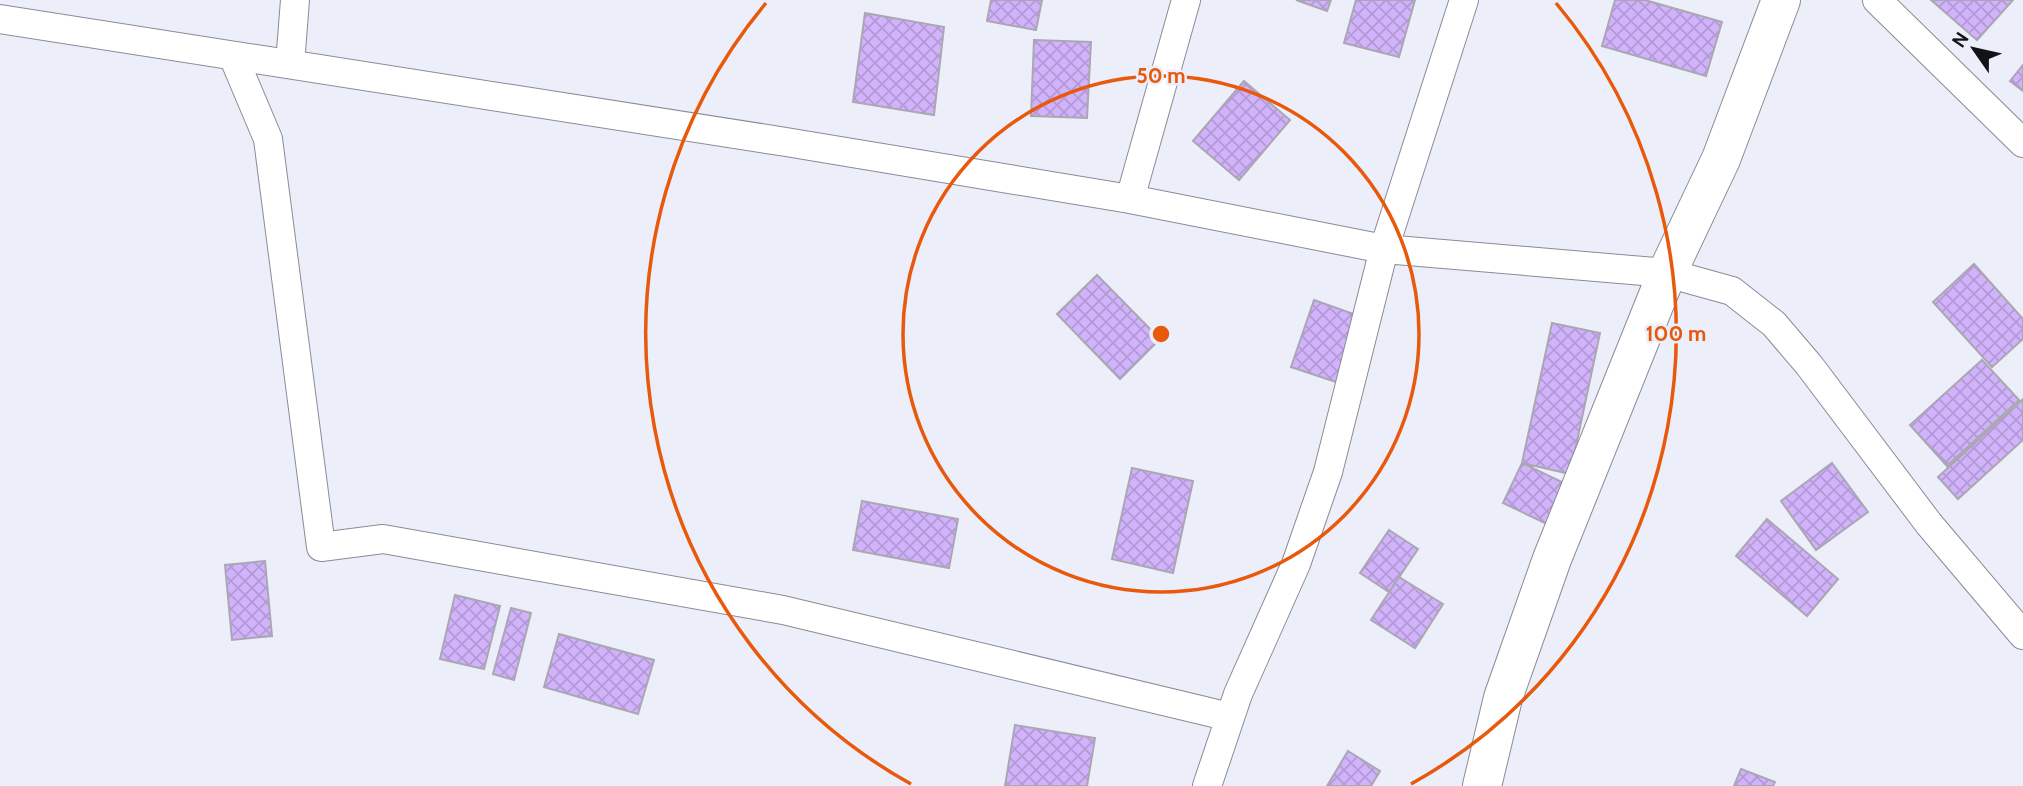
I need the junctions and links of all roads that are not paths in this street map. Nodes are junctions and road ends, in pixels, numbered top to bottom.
1 (295, 0) edge
2 (1186, 0) edge
3 (1464, 0) edge
4 (1781, 0) edge
5 (1877, 0) edge
6 (0, 19) edge
7 (233, 55) junction
8 (290, 64) junction
9 (2023, 143) edge
10 (1130, 199) junction
11 (1384, 250) junction
12 (1667, 273) junction
13 (2023, 635) edge
14 (1230, 717) junction
15 (1207, 786) edge
16 (1482, 786) edge

1 - 8 street
2 - 10 street
3 - 11 street
4 - 12 street
5 - 9 street
6 - 7 street
7 - 8 street
7 - 14 street
8 - 10 street
10 - 11 street
11 - 12 street
11 - 14 street
12 - 13 street
12 - 16 street
14 - 15 street

